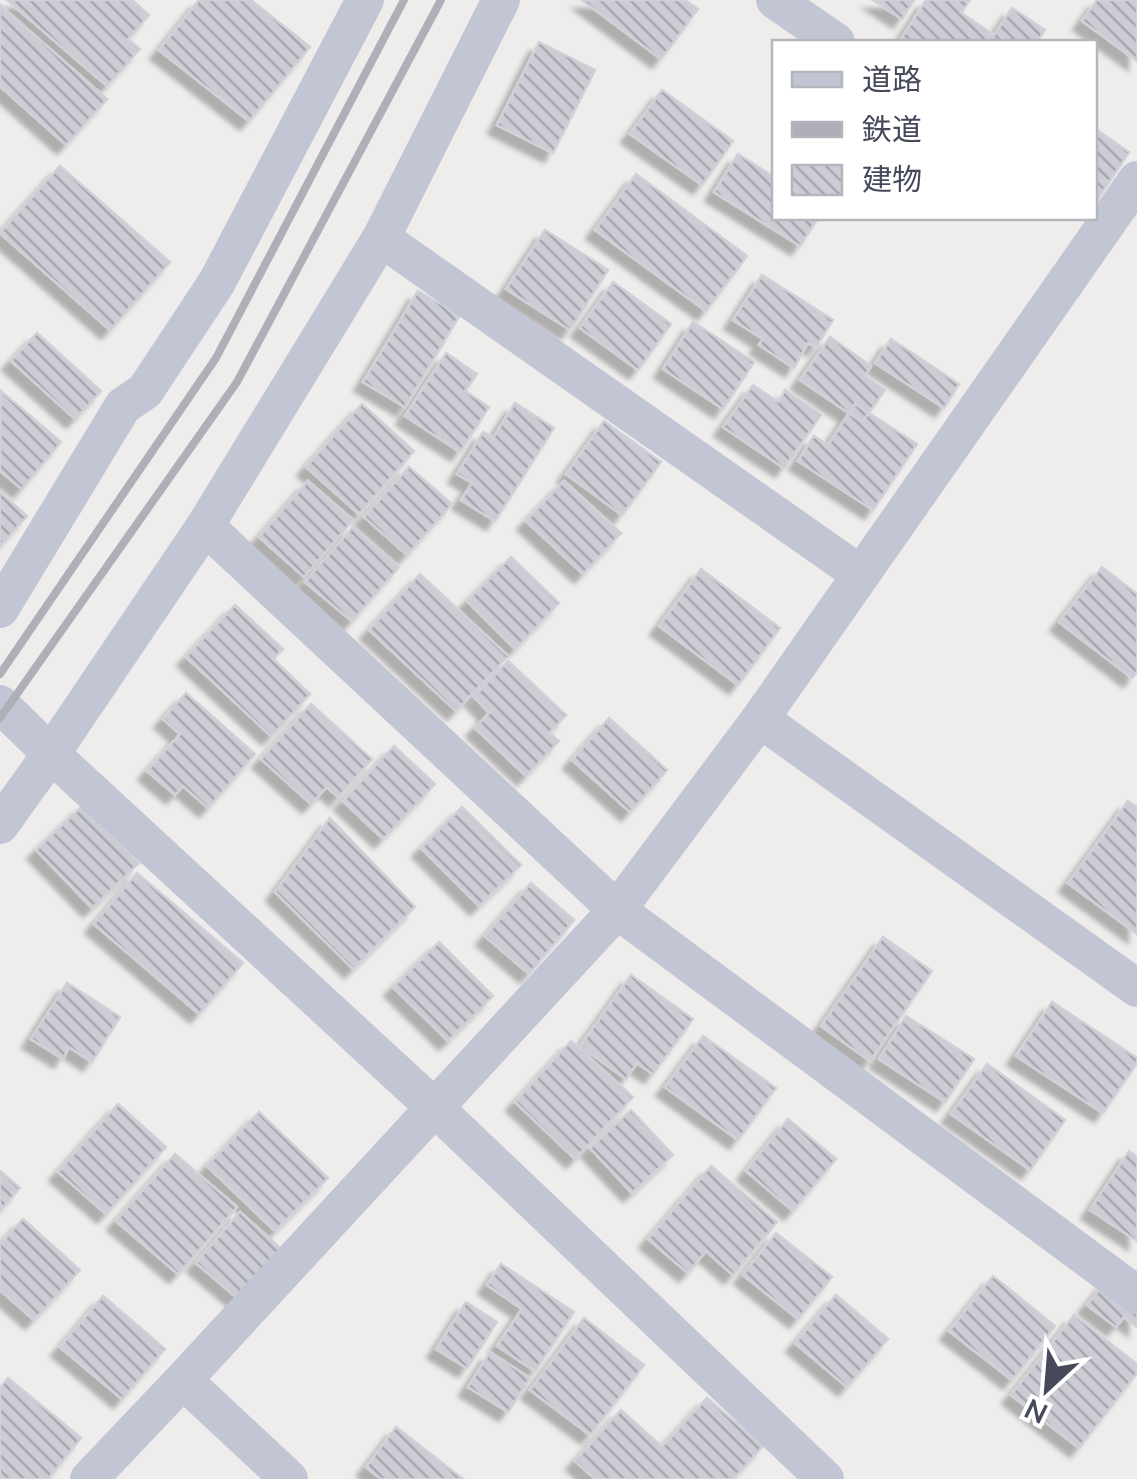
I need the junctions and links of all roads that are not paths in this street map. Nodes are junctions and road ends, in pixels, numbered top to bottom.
1 (501, 0) edge
2 (775, 0) edge
3 (358, 4) edge
4 (833, 40) edge
5 (1137, 180) edge
6 (1096, 222) edge
7 (381, 238) junction
8 (205, 526) junction
9 (860, 574) junction
10 (0, 609) edge
11 (0, 704) edge
12 (760, 718) junction
13 (50, 754) junction
14 (0, 825) edge
15 (617, 910) junction
16 (1137, 988) edge
17 (435, 1108) junction
18 (1137, 1295) edge
19 (183, 1380) junction
20 (89, 1479) edge
21 (289, 1479) edge
22 (825, 1479) edge

1 - 7 street
2 - 4 street
3 - 10 street
5 - 6 street
6 - 9 street
7 - 8 street
7 - 9 street
8 - 13 street
8 - 15 street
9 - 12 street
11 - 13 street
12 - 15 street
12 - 16 street
13 - 14 street
13 - 17 street
15 - 17 street
15 - 18 street
17 - 19 street
17 - 22 street
19 - 20 street
19 - 21 street

